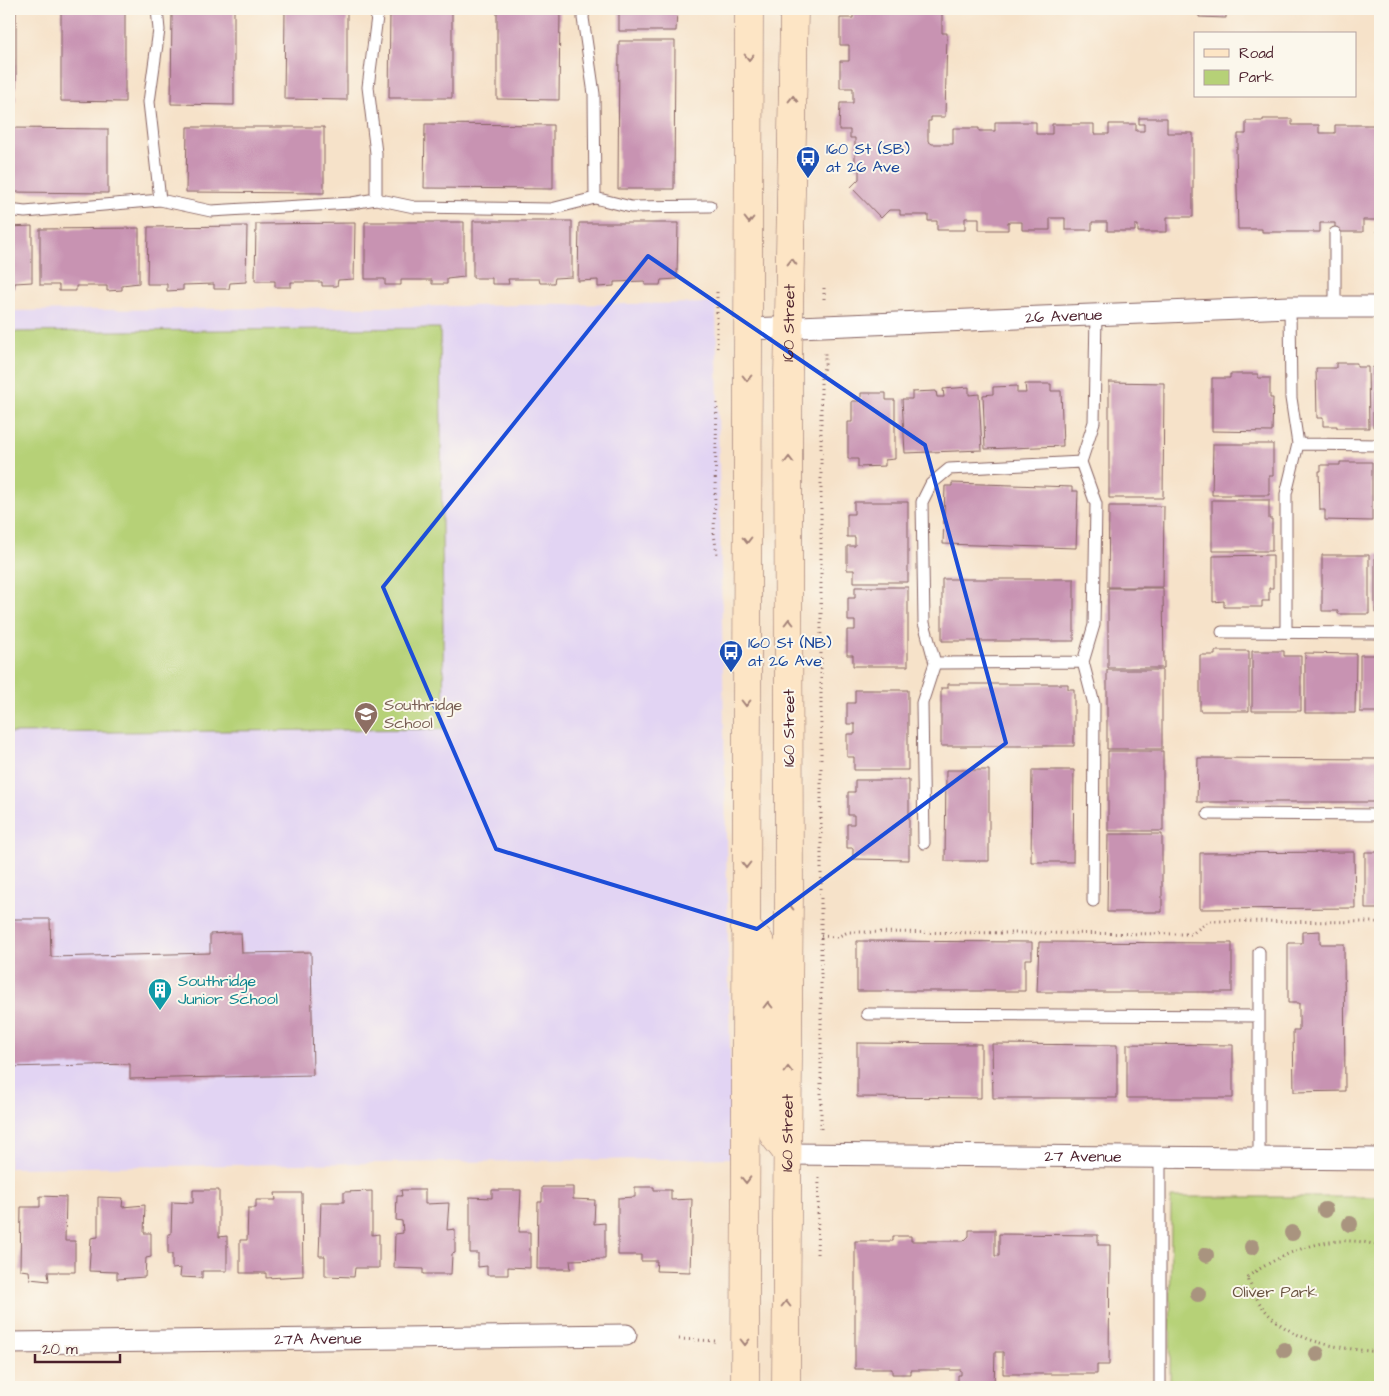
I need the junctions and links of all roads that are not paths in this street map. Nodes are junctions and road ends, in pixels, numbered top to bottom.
1 (158, 9) edge
2 (378, 9) edge
3 (584, 9) edge
4 (749, 9) edge
5 (794, 9) edge
6 (594, 198) junction
7 (376, 199) junction
8 (160, 200) junction
9 (710, 206) dead end
10 (9, 210) edge
11 (1335, 233) dead end
12 (1290, 307) junction
13 (1335, 307) junction
14 (1380, 307) edge
15 (1096, 315) junction
16 (790, 328) junction
17 (748, 329) junction
18 (1298, 444) junction
19 (1380, 445) edge
20 (1081, 462) junction
21 (1222, 632) dead end
22 (1286, 632) junction
23 (1380, 633) edge
24 (1083, 662) junction
25 (935, 663) junction
26 (1208, 814) dead end
27 (1380, 815) edge
28 (924, 843) dead end
29 (1093, 901) dead end
30 (745, 928) junction
31 (1259, 952) dead end
32 (867, 1014) dead end
33 (1258, 1016) junction
34 (787, 1154) junction
35 (1160, 1156) junction
36 (1259, 1158) junction
37 (1380, 1159) edge
38 (626, 1336) dead end
39 (9, 1343) edge
40 (745, 1387) edge
41 (786, 1387) edge
42 (1160, 1387) edge

1 - 8 lane
2 - 7 lane
3 - 6 lane
4 -> 17 main road
16 -> 5 main road, 160 Street
6 - 7 lane
6 - 9 lane
7 - 8 lane
8 - 10 lane
11 - 13 lane
12 - 13 street, 26 Avenue
12 - 15 street, 26 Avenue
12 - 18 lane
13 - 14 street, 26 Avenue
15 - 16 street, 26 Avenue
15 - 20 lane
16 - 17 street, 26 Avenue
34 -> 16 main road, 160 Street
17 -> 30 main road
18 - 19 lane
18 - 22 lane
20 - 24 lane
20 - 25 lane
21 - 22 lane
22 - 23 lane
24 - 25 lane
24 - 29 lane
25 - 28 lane
26 - 27 lane
34 -> 30 main road
30 -> 40 main road
31 - 33 lane
32 - 33 lane
33 - 36 lane
34 - 35 street, 27 Avenue
41 -> 34 main road, 160 Street
35 - 36 street, 27 Avenue
35 - 42 lane
36 - 37 street, 27 Avenue
38 - 39 street, 27A Avenue

